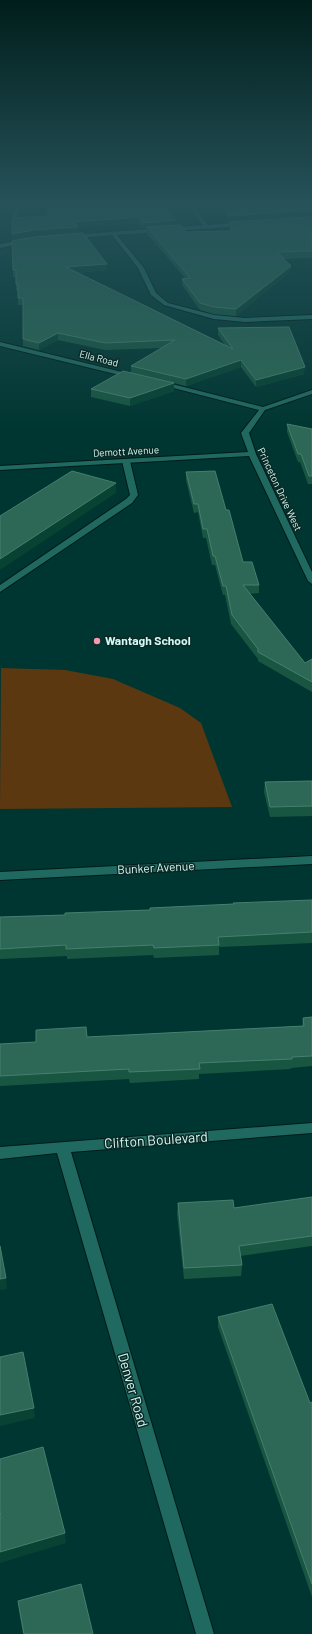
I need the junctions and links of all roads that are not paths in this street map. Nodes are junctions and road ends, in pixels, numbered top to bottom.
1 (146, 279) edge
2 (312, 317) edge
3 (0, 344) edge
4 (139, 378) edge
5 (154, 382) edge
6 (312, 392) edge
7 (262, 409) junction
8 (252, 454) junction
9 (126, 461) junction
10 (0, 468) edge
11 (312, 581) edge
12 (0, 589) edge
13 (312, 860) edge
14 (0, 876) edge
15 (312, 1128) edge
16 (62, 1147) junction
17 (0, 1153) edge
18 (205, 1634) edge

1 - 2 street
3 - 4 street, Ella Road
5 - 7 street
6 - 7 street
7 - 8 street, Princeton Drive West
8 - 9 street, Demott Avenue
8 - 11 street, Princeton Drive West
9 - 10 street, Demott Avenue
9 - 12 street
13 - 14 street, Bunker Avenue
15 - 16 street, Clifton Boulevard
16 - 17 street, Clifton Boulevard
16 - 18 street, Denver Road

